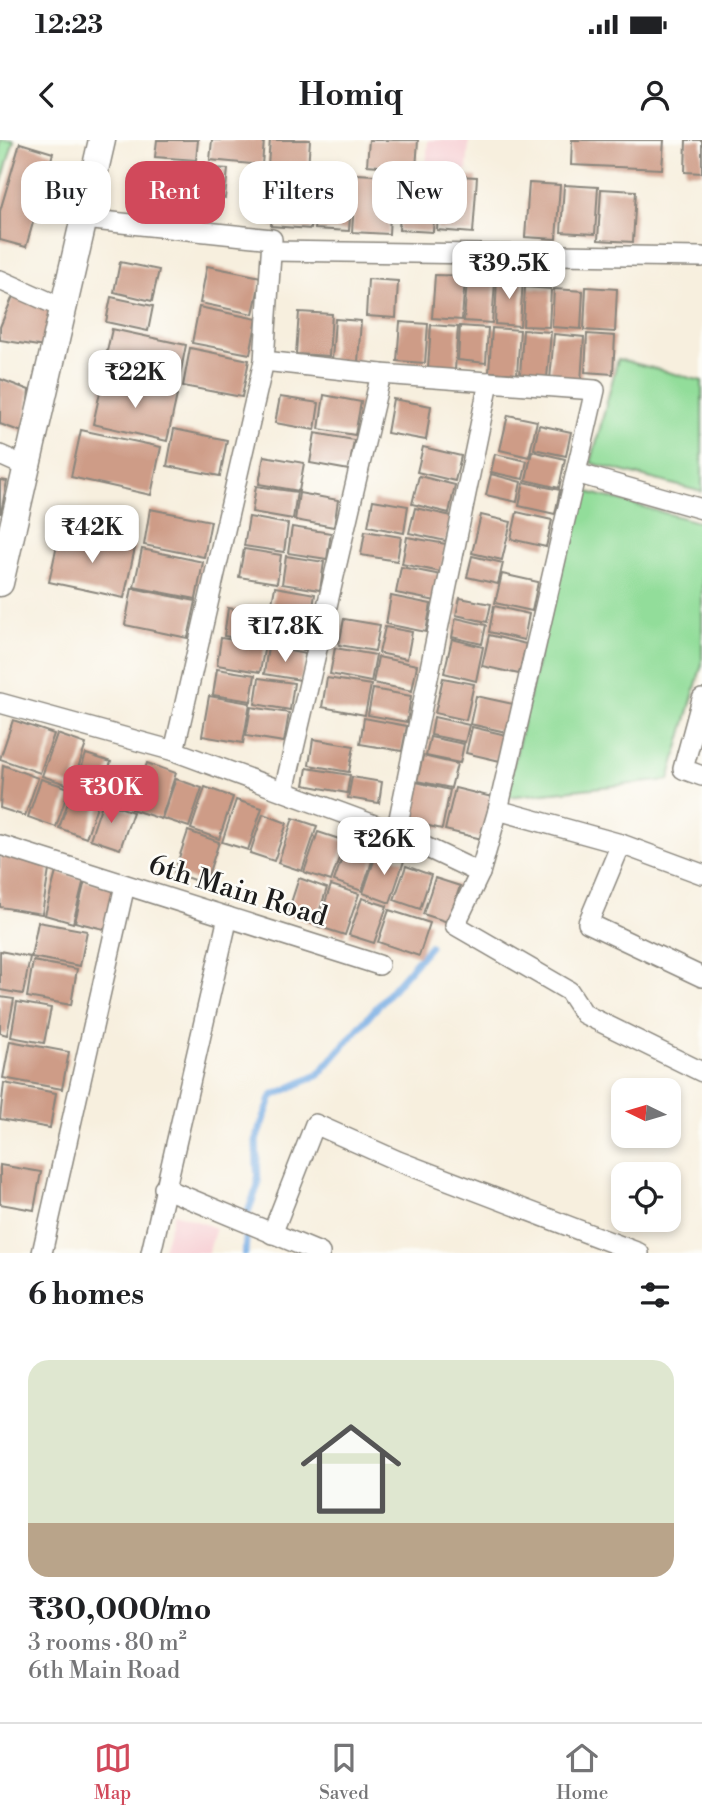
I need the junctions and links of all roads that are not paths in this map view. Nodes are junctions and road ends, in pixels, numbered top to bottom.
1 (102, 140) edge
2 (97, 161) edge
3 (111, 222) edge
4 (83, 224) edge
5 (272, 251) junction
6 (702, 257) edge
7 (0, 280) edge
8 (63, 307) junction
9 (264, 361) junction
10 (381, 374) junction
11 (489, 382) junction
12 (0, 455) edge
13 (27, 467) junction
14 (576, 473) junction
15 (702, 509) edge
16 (0, 583) edge
17 (702, 699) edge
18 (0, 703) edge
19 (174, 751) junction
20 (702, 776) edge
21 (284, 791) junction
22 (498, 810) junction
23 (396, 833) junction
24 (621, 844) junction
25 (0, 845) edge
26 (480, 873) junction
27 (702, 874) edge
28 (125, 885) junction
29 (228, 918) junction
30 (379, 965) dead end
31 (702, 977) edge
32 (702, 1072) edge
33 (164, 1188) junction
34 (272, 1234) junction
35 (42, 1253) edge
36 (151, 1253) edge
37 (320, 1253) edge
38 (639, 1253) edge

1 - 2 street
3 - 5 street
4 - 8 street
5 - 6 street
5 - 9 street
7 - 8 street
8 - 13 street
9 - 10 street
9 - 19 street
10 - 11 street
10 - 21 street
11 - 14 street
11 - 23 street
12 - 13 street
13 - 16 street
14 - 15 street
14 - 22 street
17 - 20 street
18 - 19 street
19 - 21 street
21 - 23 street
22 - 24 street
22 - 26 street
23 - 26 street
24 - 27 street
24 - 31 street
25 - 28 street, 6th Main Road
26 - 32 street
28 - 29 street, 6th Main Road
28 - 35 street
29 - 30 street, 6th Main Road
29 - 33 street
33 - 34 street
33 - 36 street
34 - 37 street
34 - 38 street

